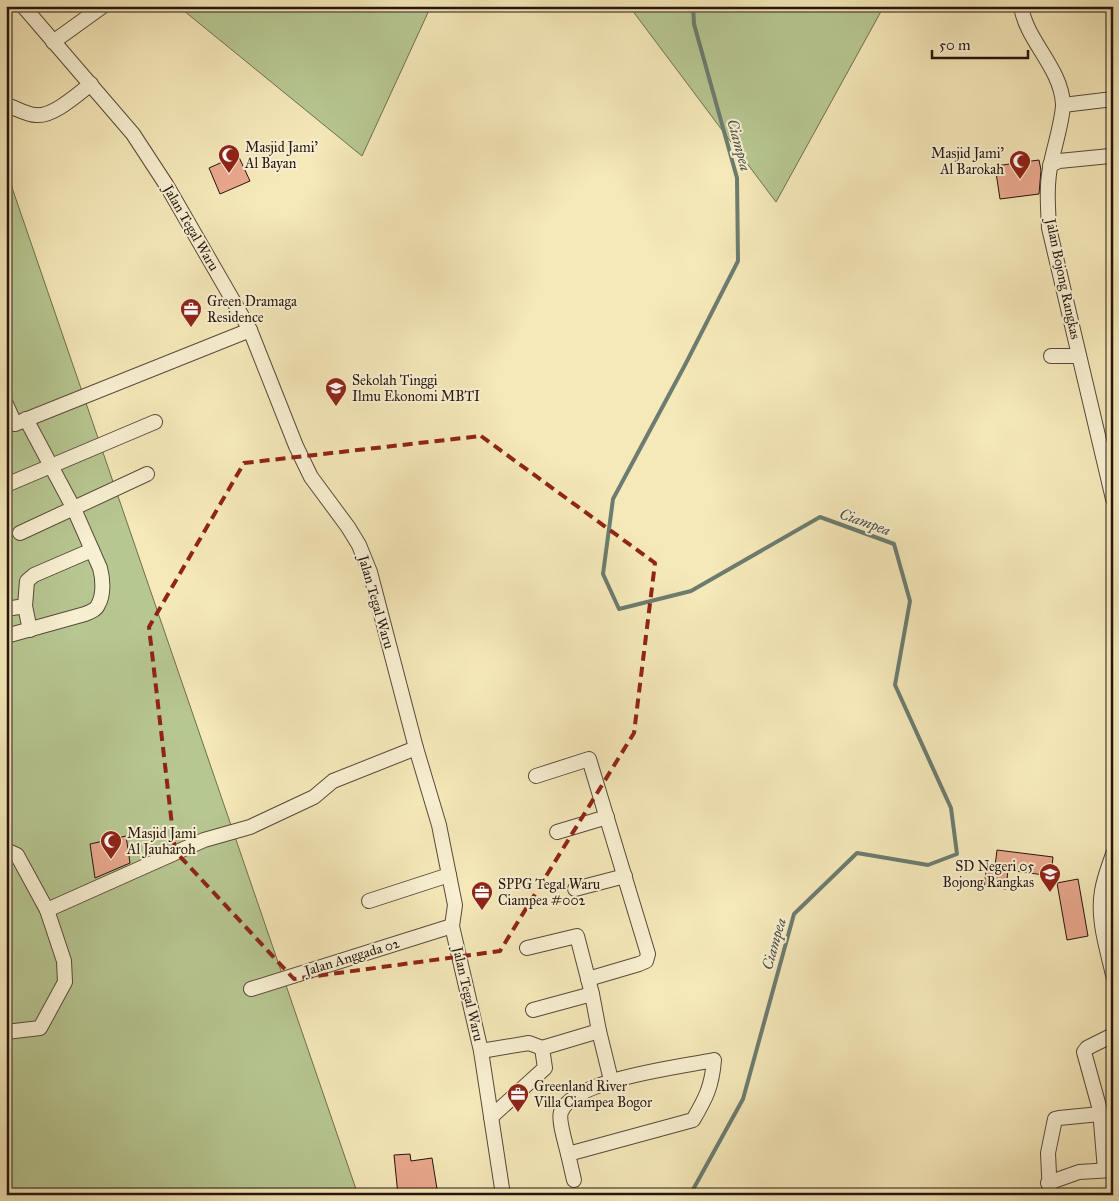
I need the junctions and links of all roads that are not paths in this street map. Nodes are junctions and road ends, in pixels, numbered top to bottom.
1 (22, 6) edge
2 (103, 6) edge
3 (1021, 6) edge
4 (54, 42) junction
5 (91, 84) junction
6 (1113, 99) edge
7 (6, 105) edge
8 (1063, 105) junction
9 (1110, 156) dead end
10 (1050, 165) junction
11 (250, 330) junction
12 (1050, 356) dead end
13 (1079, 356) junction
14 (6, 404) edge
15 (155, 422) dead end
16 (16, 424) edge
17 (50, 466) junction
18 (147, 474) dead end
19 (6, 485) edge
20 (1113, 499) edge
21 (74, 509) junction
22 (20, 534) dead end
23 (92, 550) junction
24 (25, 606) junction
25 (6, 609) edge
26 (30, 630) junction
27 (6, 636) edge
28 (416, 748) junction
29 (536, 776) dead end
30 (607, 817) junction
31 (557, 832) dead end
32 (6, 850) edge
33 (1113, 854) edge
34 (449, 875) junction
35 (624, 876) junction
36 (576, 889) dead end
37 (369, 901) dead end
38 (48, 910) junction
39 (452, 926) junction
40 (528, 948) dead end
41 (1113, 975) edge
42 (588, 979) junction
43 (251, 989) dead end
44 (592, 994) junction
45 (532, 1010) dead end
46 (599, 1031) junction
47 (6, 1032) edge
48 (1113, 1035) edge
49 (542, 1048) junction
50 (481, 1051) junction
51 (611, 1080) junction
52 (1100, 1114) junction
53 (491, 1117) junction
54 (568, 1154) junction
55 (1109, 1170) edge
56 (574, 1180) dead end
57 (1049, 1189) edge
58 (503, 1195) edge

1 - 4 street, Jalan Tegal Waru
2 - 4 street
3 - 8 street, Jalan Bojong Rangkas
4 - 5 street, Jalan Tegal Waru
5 - 7 street
5 - 11 street, Jalan Tegal Waru
6 - 8 street
8 - 10 street, Jalan Bojong Rangkas
9 - 10 street
10 - 13 street, Jalan Bojong Rangkas
11 - 16 street
11 - 28 street, Jalan Tegal Waru
12 - 13 street
13 - 20 street, Jalan Bojong Rangkas
14 - 16 street
15 - 17 street
16 - 17 street
17 - 19 street
17 - 21 street
18 - 21 street
21 - 22 street
21 - 23 street
23 - 24 street
23 - 26 street
24 - 25 street
24 - 26 street
26 - 27 street
28 - 34 street, Jalan Tegal Waru
28 - 38 street
29 - 30 street
30 - 31 street
30 - 35 street
32 - 38 street
33 - 41 street
34 - 37 street
34 - 39 street, Jalan Tegal Waru
35 - 36 street
35 - 42 street
38 - 47 street
39 - 43 street, Jalan Anggada 02
39 - 50 street, Jalan Tegal Waru
40 - 42 street
42 - 44 street
44 - 45 street
44 - 46 street
46 - 49 street
46 - 51 street
48 - 52 street
49 - 50 street
49 - 53 street
50 - 53 street, Jalan Tegal Waru
51 - 54 street
51 - 54 street
52 - 55 street
52 - 57 street
53 - 58 street, Jalan Tegal Waru
54 - 56 street
55 - 57 street

